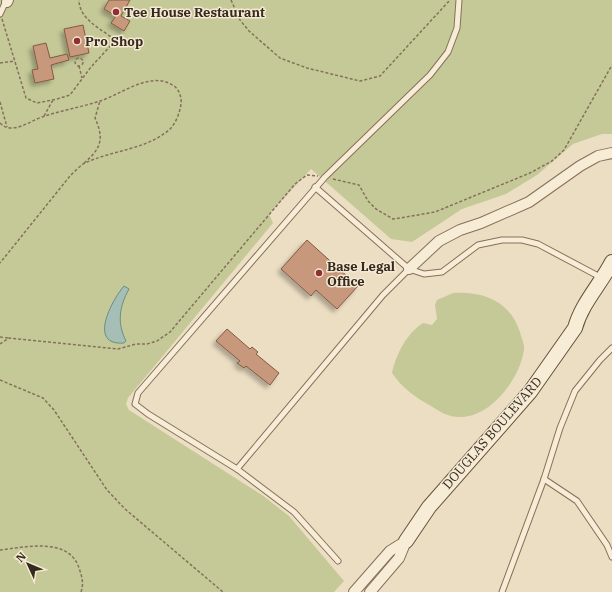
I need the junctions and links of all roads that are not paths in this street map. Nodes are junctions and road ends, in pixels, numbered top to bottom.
1 (459, 0) edge
2 (6, 1) edge
3 (0, 14) edge
4 (612, 153) edge
5 (315, 187) junction
6 (612, 262) edge
7 (409, 269) junction
8 (603, 279) junction
9 (612, 348) edge
10 (237, 470) junction
11 (544, 479) junction
12 (406, 541) junction
13 (612, 557) edge
14 (338, 561) dead end
15 (354, 592) edge
16 (370, 592) edge
17 (502, 592) edge

1 - 5 lane
2 - 3 lane
4 - 7 street
5 - 7 lane
5 - 10 lane
6 - 8 street, DOUGLAS BOULEVARD
7 - 8 lane
7 - 10 lane
8 - 12 street, DOUGLAS BOULEVARD
9 - 11 lane
10 - 14 lane
11 - 13 lane
11 - 17 lane
12 - 15 street
12 - 16 street

